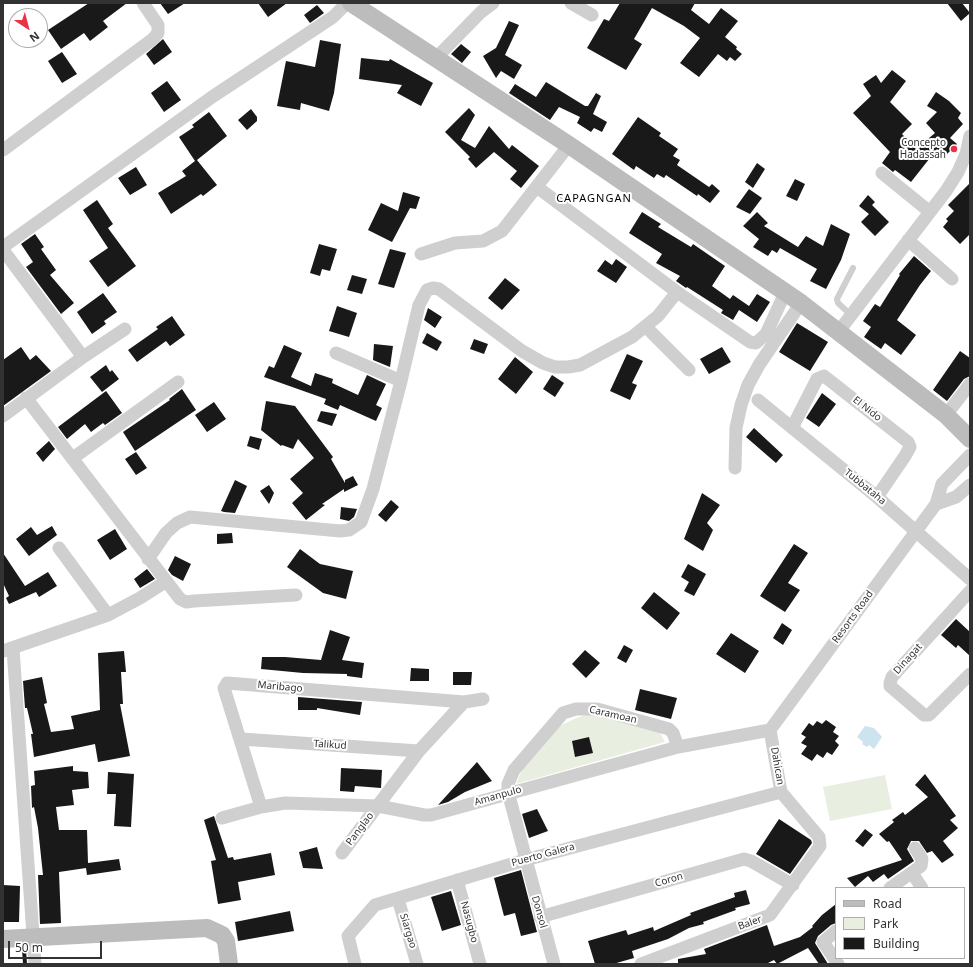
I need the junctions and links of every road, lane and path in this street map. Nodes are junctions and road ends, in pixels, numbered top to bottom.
1 (143, 3) edge
2 (347, 3) edge
3 (352, 3) edge
4 (493, 3) edge
5 (571, 3) edge
6 (592, 15) dead end
7 (436, 57) junction
8 (970, 136) edge
9 (569, 145) junction
10 (3, 150) edge
11 (968, 156) edge
12 (882, 174) dead end
13 (537, 186) junction
14 (930, 212) junction
15 (908, 240) junction
16 (3, 248) edge
17 (421, 254) dead end
18 (853, 268) dead end
19 (952, 279) dead end
20 (677, 292) junction
21 (785, 293) junction
22 (801, 304) junction
23 (851, 315) junction
24 (646, 327) junction
25 (126, 329) dead end
26 (839, 331) junction
27 (336, 353) dead end
28 (83, 357) junction
29 (689, 370) dead end
30 (401, 381) junction
31 (178, 382) dead end
32 (970, 384) edge
33 (26, 398) junction
34 (758, 400) dead end
35 (946, 415) junction
36 (3, 416) edge
37 (792, 428) junction
38 (970, 439) edge
39 (970, 455) edge
40 (73, 458) junction
41 (735, 468) dead end
42 (970, 486) edge
43 (877, 496) junction
44 (936, 504) junction
45 (916, 530) junction
46 (58, 548) dead end
47 (148, 560) junction
48 (970, 579) edge
49 (165, 582) junction
50 (970, 591) edge
51 (296, 595) dead end
52 (108, 615) junction
53 (8, 650) edge
54 (970, 674) edge
55 (483, 699) dead end
56 (464, 702) junction
57 (770, 730) junction
58 (242, 740) junction
59 (678, 747) junction
60 (419, 751) junction
61 (508, 792) junction
62 (781, 792) junction
63 (261, 806) junction
64 (378, 806) junction
65 (222, 818) dead end
66 (819, 837) joint
67 (915, 848) dead end
68 (342, 853) dead end
69 (525, 860) junction
70 (912, 873) junction
71 (457, 880) junction
72 (793, 885) junction
73 (891, 887) edge
74 (921, 887) edge
75 (398, 898) junction
76 (540, 917) junction
77 (835, 932) edge
78 (33, 937) junction
79 (3, 939) edge
80 (35, 964) edge
81 (229, 964) edge
82 (355, 964) edge
83 (417, 964) edge
84 (480, 964) edge
85 (554, 964) edge
86 (641, 964) edge
87 (838, 964) edge

1 - 10 street
2 - 16 street
3 - 7 street
4 - 7 street
5 - 6 street
7 - 9 street
8 - 11 street
9 - 13 street
9 - 21 street
11 - 14 street
12 - 14 street
13 - 17 street
13 - 20 street
14 - 15 street
15 - 19 street
15 - 23 street
16 - 28 street
18 - 23 lane
20 - 21 street
20 - 24 street
21 - 22 street
22 - 26 street
22 - 41 street
23 - 26 street
24 - 29 street
24 - 30 street
25 - 28 street
26 - 35 street
27 - 30 street
28 - 33 street
30 - 47 street
31 - 40 street
32 - 35 street
33 - 36 street
33 - 40 street
34 - 37 street, Tubbataha
35 - 38 street
37 - 43 street, Tubbataha
37 - 43 street, El Nido
39 - 44 street, Resorts Road
40 - 47 street
42 - 44 street
43 - 45 street, Tubbataha
44 - 45 street, Resorts Road
45 - 48 street, Tubbataha
45 - 57 street, Resorts Road
46 - 52 street
47 - 49 street
49 - 51 street
49 - 52 street
50 - 54 street, Dinagat
52 - 53 street
53 - 78 street
55 - 56 street, Maribago
56 - 58 street, Maribago
56 - 60 street
57 - 59 street, Amanpulo
57 - 62 street, Dahican
58 - 60 street, Talikud
58 - 63 street, Maribago
59 - 61 street, Amanpulo
59 - 61 street, Caramoan
60 - 64 street
61 - 64 street, Amanpulo
61 - 69 street, Donsol
62 - 66 street, Dahican
62 - 69 street, Puerto Galera
63 - 64 street, Amanpulo
63 - 65 street, Amanpulo
64 - 68 street, Panglao
66 - 72 street, Baler
67 - 70 street
69 - 71 street, Puerto Galera
69 - 76 street, Donsol
70 - 73 street
70 - 74 street
71 - 75 street, Puerto Galera
71 - 84 street, Nasugbo
72 - 76 street, Coron
72 - 86 street, Baler
75 - 82 street, Puerto Galera
75 - 83 street, Siargao
76 - 85 street, Donsol
77 - 87 street
78 - 79 street
78 - 80 street
78 - 81 street

